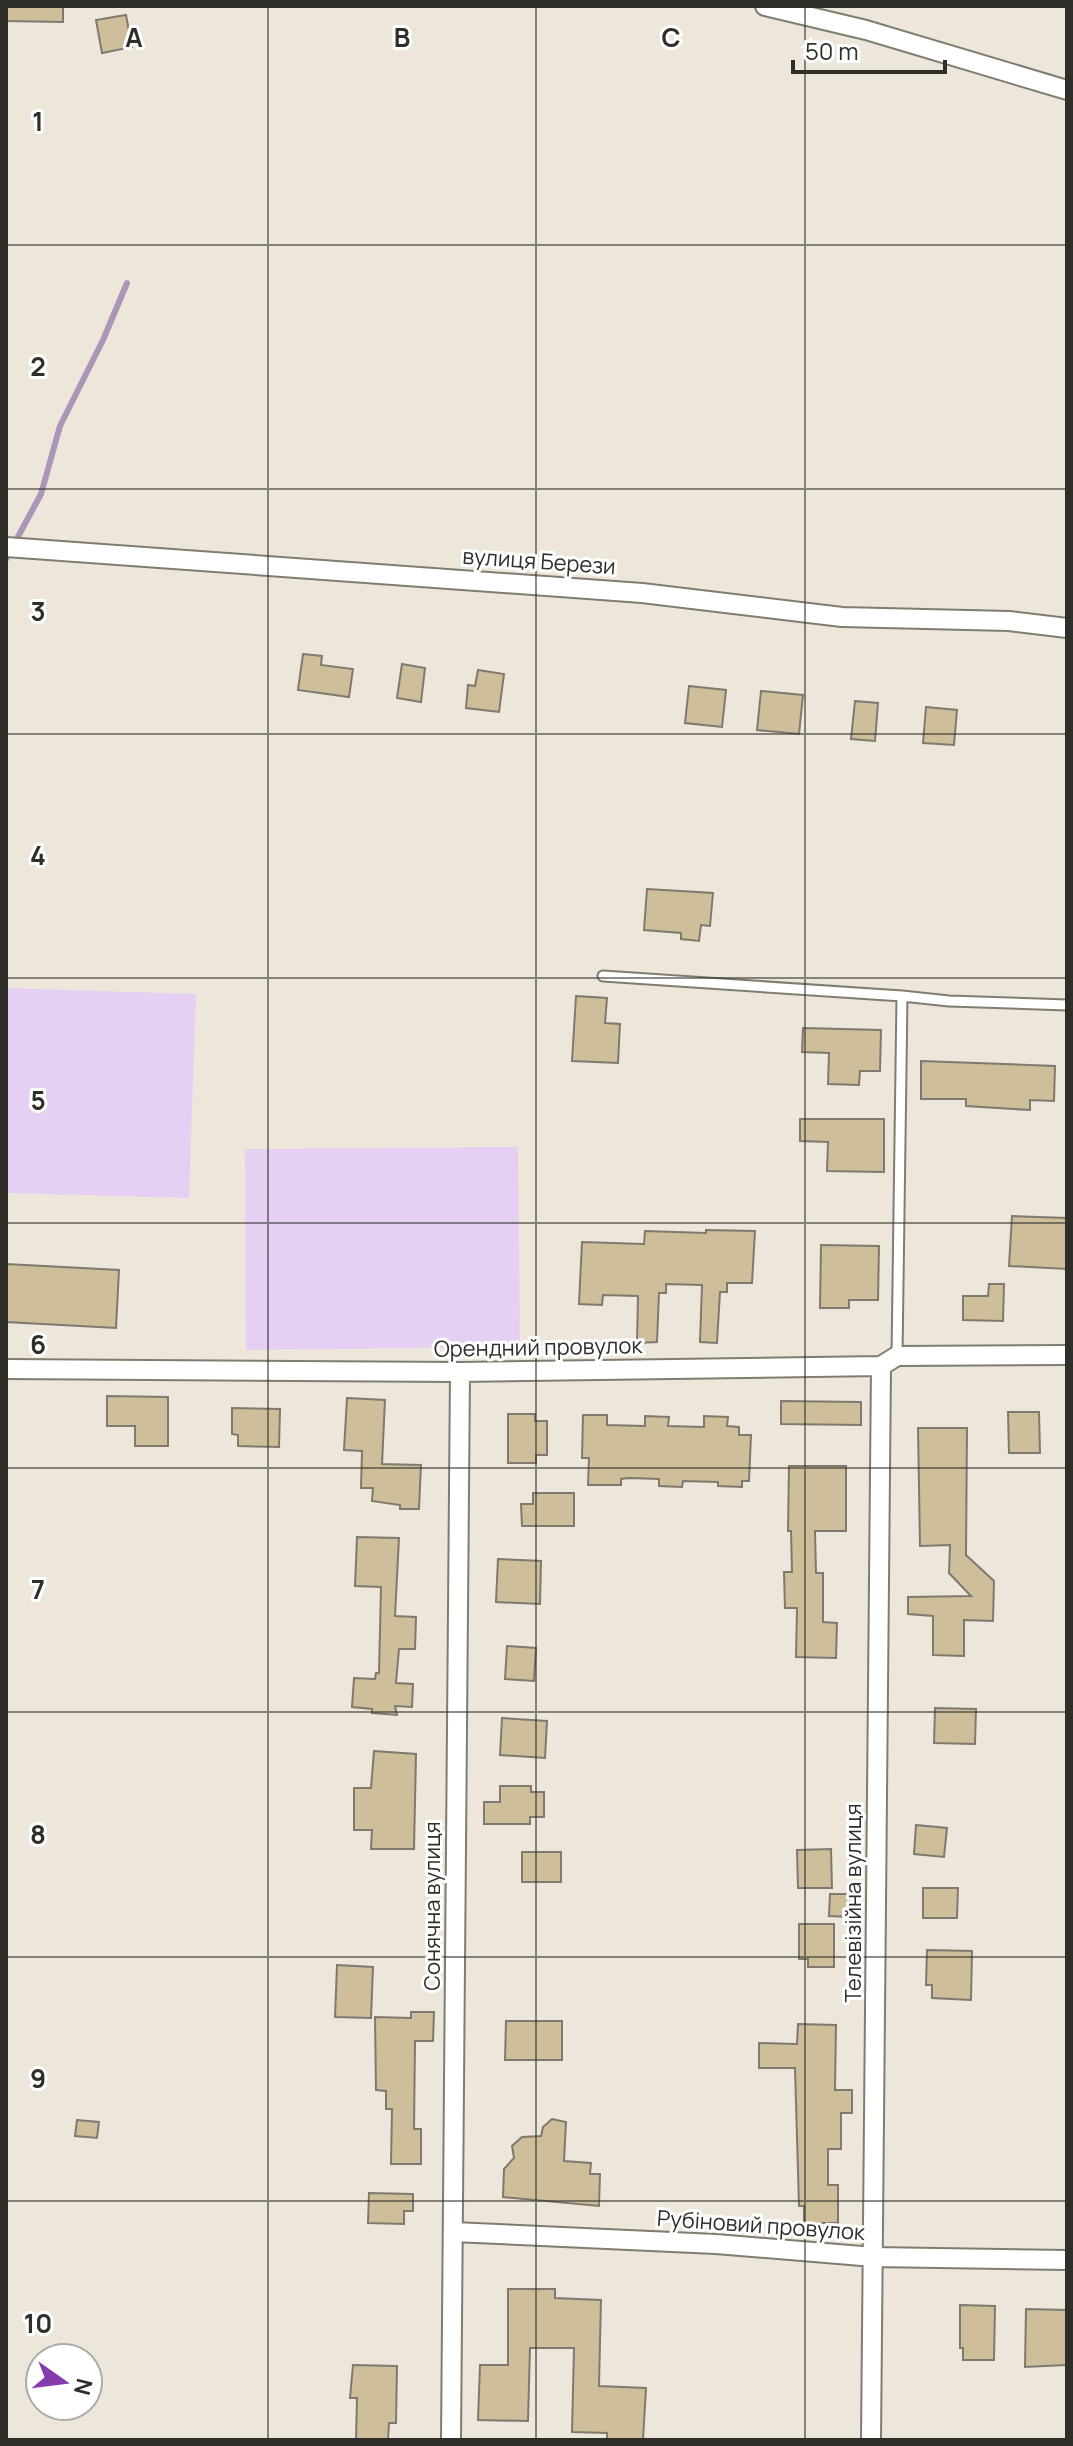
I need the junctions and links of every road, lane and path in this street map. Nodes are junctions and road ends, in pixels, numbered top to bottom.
1 (765, 6) edge
2 (1067, 90) edge
3 (6, 547) edge
4 (1067, 628) edge
5 (603, 976) dead end
6 (902, 996) junction
7 (1067, 1005) edge
8 (1067, 1355) edge
9 (889, 1361) junction
10 (6, 1369) edge
11 (460, 1372) junction
12 (453, 2232) junction
13 (874, 2257) junction
14 (1067, 2260) edge
15 (451, 2440) edge
16 (871, 2440) edge

1 - 2 street
3 - 4 street, вулиця Берези
5 - 6 lane
6 - 7 lane
6 - 9 lane
8 - 9 street, Орендний провулок
9 - 11 street, Орендний провулок
9 - 13 street, Телевізійна вулиця
10 - 11 street, Орендний провулок
11 - 12 street, Сонячна вулиця
12 - 13 street, Рубіновий провулок
12 - 15 street, Сонячна вулиця
13 - 14 street, Рубіновий провулок
13 - 16 street, Телевізійна вулиця

